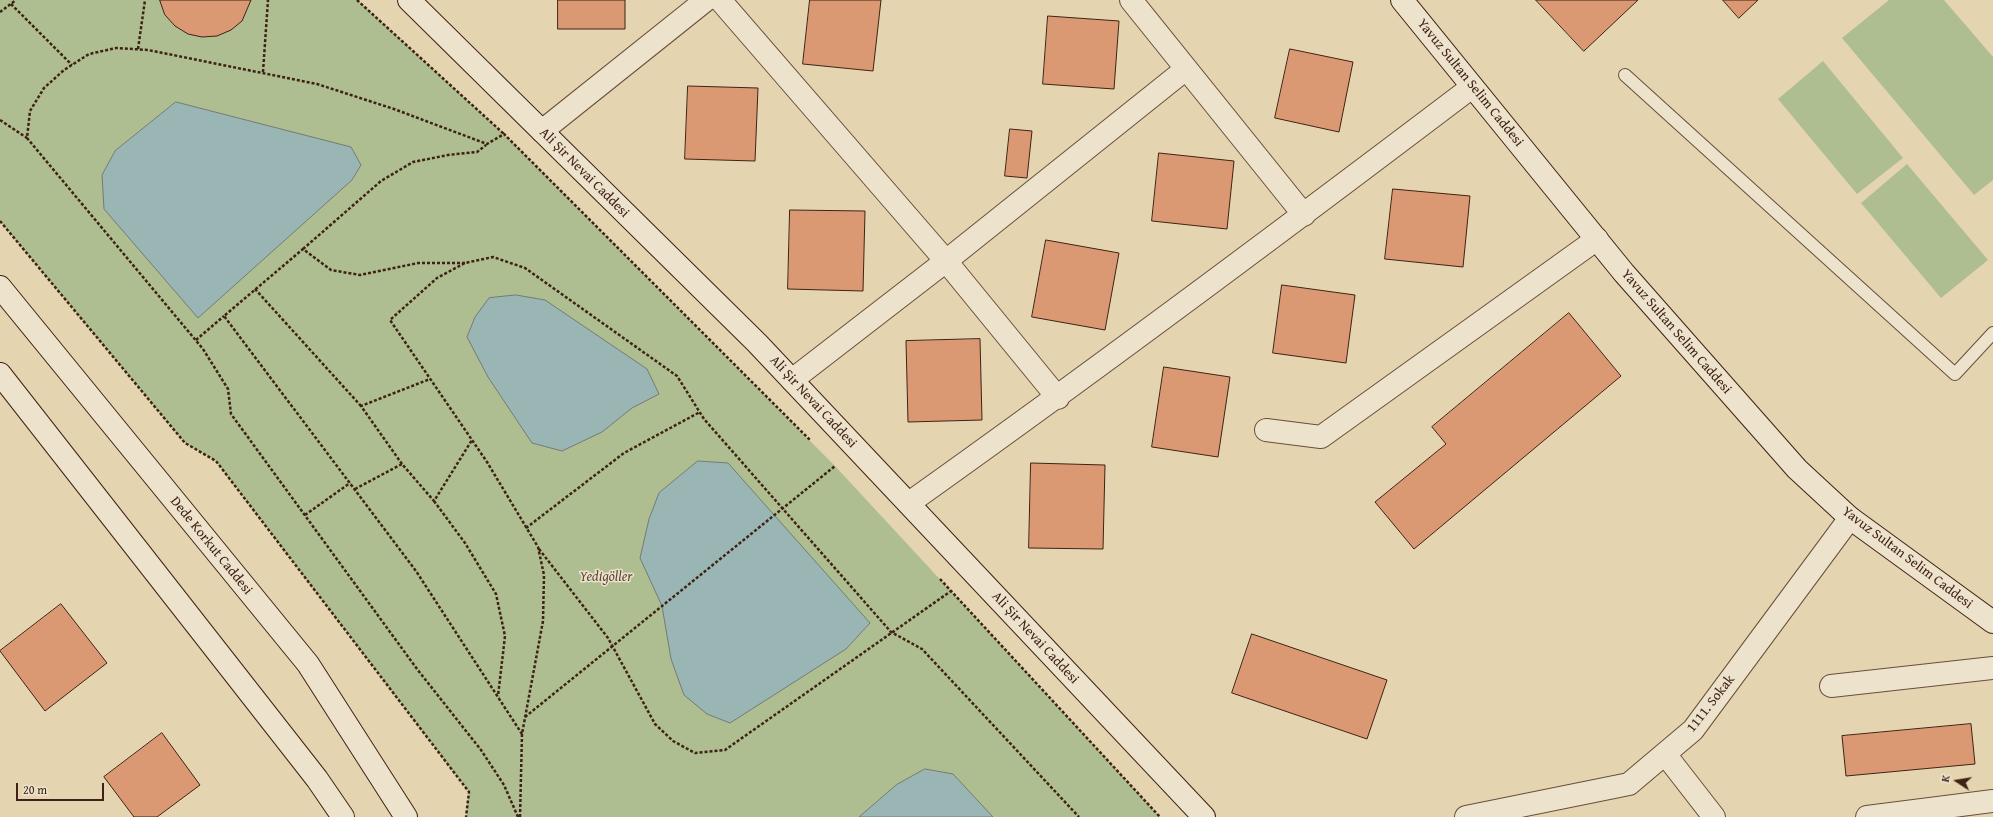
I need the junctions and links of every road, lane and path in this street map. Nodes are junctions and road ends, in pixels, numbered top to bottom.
1 (16, 0) edge
2 (145, 0) edge
3 (269, 0) edge
4 (357, 0) edge
5 (409, 0) edge
6 (706, 0) edge
7 (720, 0) edge
8 (1131, 0) edge
9 (1402, 0) edge
10 (11, 4) junction
11 (0, 12) edge
12 (138, 49) junction
13 (72, 65) junction
14 (1186, 69) junction
15 (263, 72) junction
16 (1625, 75) dead end
17 (1472, 87) junction
18 (0, 120) edge
19 (542, 131) junction
20 (504, 134) junction
21 (27, 138) junction
22 (487, 144) junction
23 (1304, 215) junction
24 (0, 221) edge
25 (1597, 239) junction
26 (303, 249) junction
27 (946, 261) junction
28 (465, 263) junction
29 (0, 287) edge
30 (255, 290) junction
31 (224, 316) junction
32 (1993, 333) edge
33 (196, 340) junction
34 (0, 374) edge
35 (430, 379) junction
36 (792, 380) junction
37 (1058, 398) junction
38 (361, 406) junction
39 (700, 412) junction
40 (1266, 430) dead end
41 (472, 440) junction
42 (812, 443) dead end
43 (829, 460) dead end
44 (402, 464) junction
45 (835, 466) junction
46 (840, 471) dead end
47 (350, 483) junction
48 (355, 489) junction
49 (434, 501) junction
50 (909, 503) junction
51 (305, 515) junction
52 (1850, 518) junction
53 (526, 528) junction
54 (538, 547) junction
55 (936, 574) dead end
56 (951, 591) junction
57 (1993, 622) edge
58 (891, 632) junction
59 (1993, 668) edge
60 (1831, 686) dead end
61 (498, 697) junction
62 (525, 717) junction
63 (522, 734) junction
64 (1665, 754) junction
65 (1993, 801) edge
66 (344, 817) edge
67 (406, 817) edge
68 (466, 817) edge
69 (519, 817) edge
70 (1079, 817) edge
71 (1160, 817) edge
72 (1204, 817) edge
73 (1466, 817) edge
74 (1714, 817) edge
75 (1867, 817) edge

1 - 10 path
2 - 12 path
3 - 15 path
4 - 20 path
5 - 19 street, Ali Şir Nevai Caddesi
6 - 19 street
7 - 27 street
8 - 14 street
9 - 17 street, Yavuz Sultan Selim Caddesi
10 - 11 path
10 - 13 path
12 - 13 path
12 - 15 path
13 - 21 path
14 - 23 street
14 - 27 street
15 - 22 path
16 - 32 lane
17 - 23 street
17 - 25 street, Yavuz Sultan Selim Caddesi
18 - 21 path
19 - 36 street, Ali Şir Nevai Caddesi
20 - 22 path
20 - 42 path
21 - 33 path
22 - 26 path
23 - 37 street
24 - 68 path
25 - 40 street
25 - 52 street, Yavuz Sultan Selim Caddesi
26 - 28 path
26 - 30 path
27 - 36 street
27 - 37 street
28 - 35 path
28 - 39 path
29 - 67 street, Dede Korkut Caddesi
30 - 31 path
30 - 38 path
31 - 33 path
31 - 47 path
33 - 51 path
34 - 66 street
35 - 38 path
35 - 41 path
36 - 50 street, Ali Şir Nevai Caddesi
37 - 50 street
38 - 44 path
39 - 53 path
39 - 58 path
41 - 49 path
41 - 53 path
43 - 45 path
44 - 48 path
44 - 49 path
45 - 46 path
45 - 62 path, bridge
47 - 48 path
47 - 51 path
48 - 61 path
49 - 61 path
50 - 72 street, Ali Şir Nevai Caddesi
51 - 69 path
52 - 57 street, Yavuz Sultan Selim Caddesi
52 - 64 street, 1111. Sokak
53 - 54 path
54 - 58 path
54 - 62 path
55 - 56 path
56 - 58 path
56 - 71 path
58 - 70 path
59 - 60 street
61 - 63 path
62 - 63 path
63 - 69 path
64 - 73 street, 1111. Sokak
64 - 74 street
65 - 75 street

